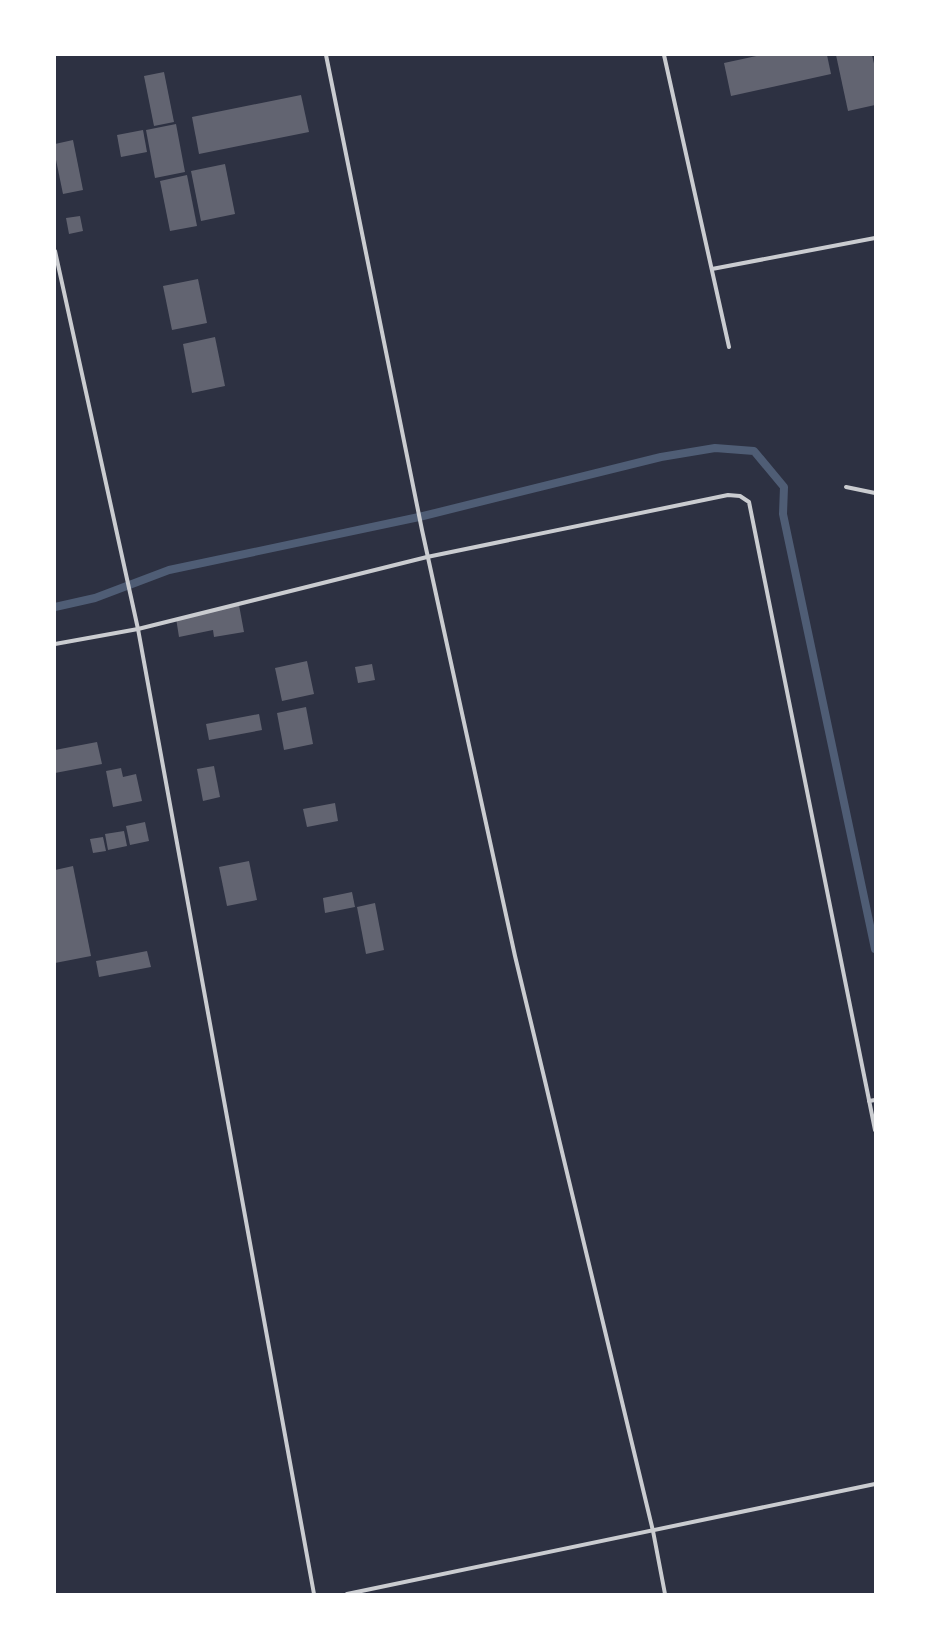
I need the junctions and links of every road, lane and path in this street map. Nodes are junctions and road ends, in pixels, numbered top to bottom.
1 (326, 55) edge
2 (664, 55) edge
3 (875, 238) edge
4 (55, 251) edge
5 (712, 270) junction
6 (729, 347) dead end
7 (846, 487) dead end
8 (875, 493) edge
9 (427, 557) junction
10 (138, 629) junction
11 (55, 644) edge
12 (875, 1100) edge
13 (869, 1101) junction
14 (875, 1130) edge
15 (875, 1484) edge
16 (653, 1531) junction
17 (314, 1594) edge
18 (347, 1594) edge
19 (665, 1594) edge

1 - 9 street
2 - 5 street
3 - 5 street
4 - 10 street
5 - 6 street
7 - 8 street
9 - 10 street
9 - 13 street
9 - 16 street
10 - 11 street
10 - 17 street
12 - 13 street
13 - 14 street
15 - 16 street
16 - 18 street
16 - 19 street

